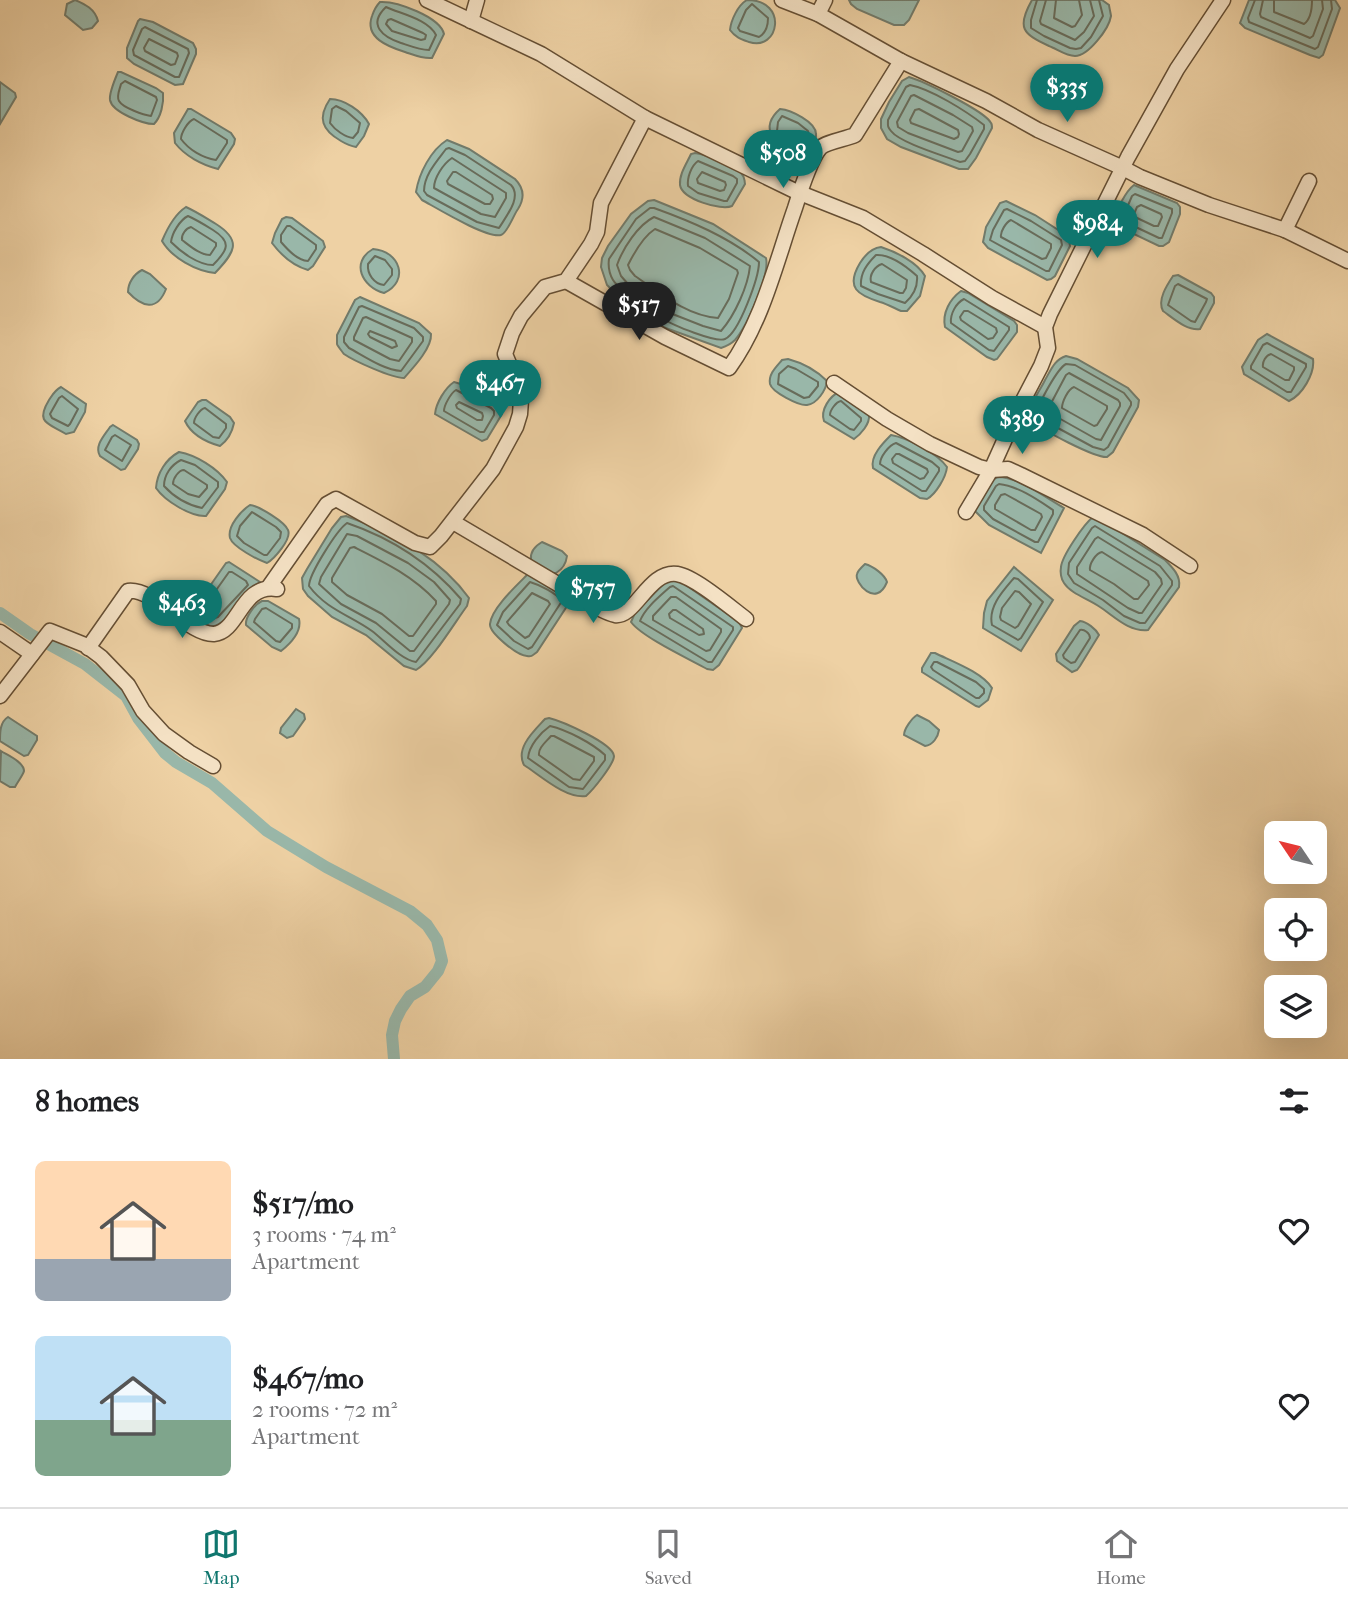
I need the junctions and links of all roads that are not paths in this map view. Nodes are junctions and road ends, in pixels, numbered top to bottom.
1 (427, 0) edge
2 (477, 0) edge
3 (782, 0) edge
4 (825, 0) edge
5 (1223, 0) edge
6 (818, 14) junction
7 (471, 21) junction
8 (901, 61) junction
9 (645, 118) junction
10 (1123, 168) junction
11 (1309, 181) dead end
12 (800, 193) junction
13 (1285, 230) junction
14 (1348, 261) edge
15 (566, 281) junction
16 (1045, 327) junction
17 (834, 383) dead end
18 (991, 470) junction
19 (966, 512) dead end
20 (453, 522) junction
21 (1190, 566) dead end
22 (746, 619) dead end
23 (0, 632) edge
24 (89, 648) junction
25 (34, 652) junction
26 (0, 696) edge
27 (213, 766) dead end

1 - 7 street
2 - 7 street
3 - 6 street
4 - 6 street
5 - 10 street
6 - 8 street
7 - 9 street
8 - 10 street
8 - 12 street
9 - 12 street
9 - 15 street
10 - 13 street
10 - 16 street
11 - 13 street
12 - 15 street
12 - 16 street
13 - 14 street
15 - 20 street
16 - 18 street
17 - 18 street
18 - 19 street
18 - 21 street
20 - 22 street
20 - 24 street
23 - 25 street
24 - 25 street
24 - 27 street
25 - 26 street

